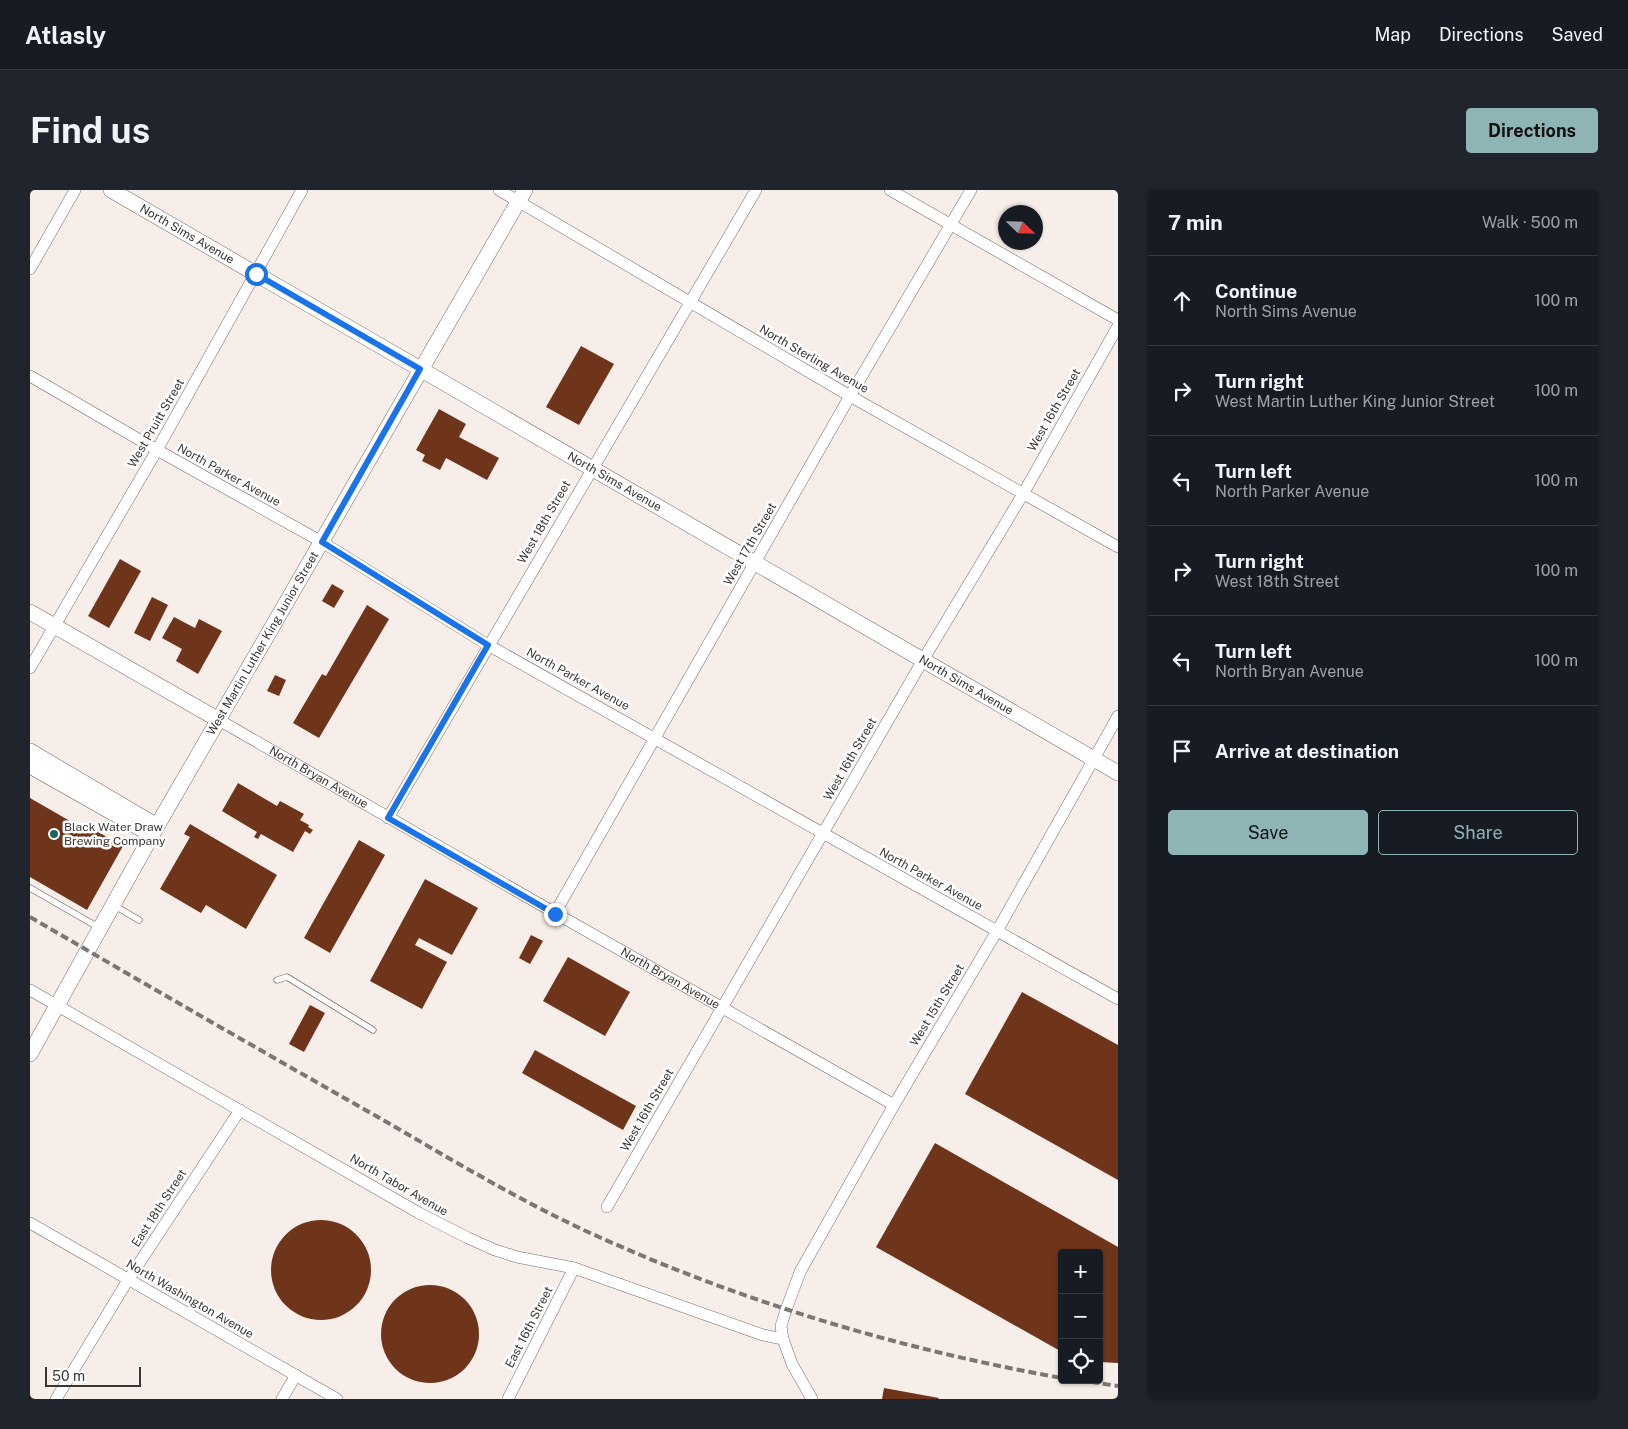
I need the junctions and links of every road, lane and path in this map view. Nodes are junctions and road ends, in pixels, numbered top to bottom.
1 (75, 190) edge
2 (111, 190) edge
3 (302, 190) edge
4 (499, 190) edge
5 (756, 190) edge
6 (890, 190) edge
7 (971, 190) edge
8 (522, 196) edge
9 (950, 224) junction
10 (30, 269) edge
11 (256, 274) junction
12 (690, 302) junction
13 (1118, 320) edge
14 (1118, 326) edge
15 (420, 369) junction
16 (30, 376) edge
17 (850, 396) junction
18 (156, 450) junction
19 (592, 468) junction
20 (1023, 494) junction
21 (322, 542) junction
22 (1118, 547) edge
23 (756, 563) junction
24 (30, 612) edge
25 (55, 627) junction
26 (488, 645) junction
27 (923, 660) junction
28 (30, 668) edge
29 (1118, 716) edge
30 (219, 720) junction
31 (656, 738) junction
32 (30, 751) edge
33 (1093, 759) junction
34 (30, 766) edge
35 (1118, 773) edge
36 (388, 818) junction
37 (155, 831) junction
38 (822, 834) junction
39 (30, 888) edge
40 (113, 904) junction
41 (555, 914) junction
42 (139, 920) dead end
43 (100, 928) junction
44 (996, 931) junction
45 (277, 980) dead end
46 (30, 990) edge
47 (1118, 999) edge
48 (57, 1006) junction
49 (722, 1008) junction
50 (374, 1030) dead end
51 (30, 1054) edge
52 (894, 1105) junction
53 (240, 1110) junction
54 (607, 1207) dead end
55 (30, 1222) edge
56 (574, 1268) junction
57 (128, 1280) junction
58 (783, 1339) junction
59 (296, 1375) junction
60 (56, 1399) edge
61 (282, 1399) edge
62 (337, 1399) edge
63 (508, 1399) edge
64 (812, 1399) edge

1 - 10 street
2 - 11 street, North Sims Avenue
3 - 11 street, West Pruitt Street
4 - 8 street, North Sterling Avenue
5 - 12 street, West 18th Street
6 - 9 street
7 - 9 street, West 17th Street
8 - 12 street, North Sterling Avenue
8 - 15 street, West Martin Luther King Junior Street
9 - 13 street
9 - 17 street, West 17th Street
11 - 15 street, North Sims Avenue
11 - 18 street, West Pruitt Street
12 - 17 street, North Sterling Avenue
12 - 19 street, West 18th Street
14 - 20 street, West 16th Street
15 - 19 street, North Sims Avenue
15 - 21 street, West Martin Luther King Junior Street
16 - 18 street, North Parker Avenue
17 - 20 street, North Sterling Avenue
17 - 23 street, West 17th Street
18 - 21 street, North Parker Avenue
18 - 25 street, West Pruitt Street
19 - 23 street, North Sims Avenue
19 - 26 street, West 18th Street
20 - 22 street, North Sterling Avenue
20 - 27 street, West 16th Street
21 - 26 street, North Parker Avenue
21 - 30 street, West Martin Luther King Junior Street
23 - 27 street, North Sims Avenue
23 - 31 street, West 17th Street
24 - 25 street, North Bryan Avenue
25 - 28 street, West Pruitt Street
25 - 30 street, North Bryan Avenue
26 - 31 street, North Parker Avenue
26 - 36 street, West 18th Street
27 - 33 street, North Sims Avenue
27 - 38 street, West 16th Street
29 - 33 street, West 15th Street
30 - 36 street, North Bryan Avenue
30 - 37 street, West Martin Luther King Junior Street
31 - 38 street, North Parker Avenue
31 - 41 street, West 17th Street
32 - 37 street
33 - 35 street, North Sims Avenue
33 - 44 street, West 15th Street
34 - 37 street
36 - 41 street, North Bryan Avenue
37 - 40 street, West Martin Luther King Junior Street
38 - 44 street, North Parker Avenue
38 - 49 street, West 16th Street
39 - 43 lane
40 - 42 lane
40 - 43 street, West Martin Luther King Junior Street
41 - 49 street, North Bryan Avenue
43 - 48 street, West Martin Luther King Junior Street
44 - 47 street, North Parker Avenue
44 - 52 street, West 15th Street
45 - 50 lane
46 - 48 street, North Tabor Avenue
48 - 51 street, West Martin Luther King Junior Street
48 - 53 street, North Tabor Avenue
49 - 52 street, North Bryan Avenue
49 - 54 street, West 16th Street
52 - 58 street, West 15th Street
53 - 56 street, North Tabor Avenue
53 - 57 street, East 18th Street
55 - 57 street, North Washington Avenue
56 - 58 street, North Tabor Avenue
56 - 63 street, East 16th Street
57 - 59 street, North Washington Avenue
57 - 60 street, East 18th Street
58 - 64 street
59 - 61 street
59 - 62 street, North Washington Avenue

